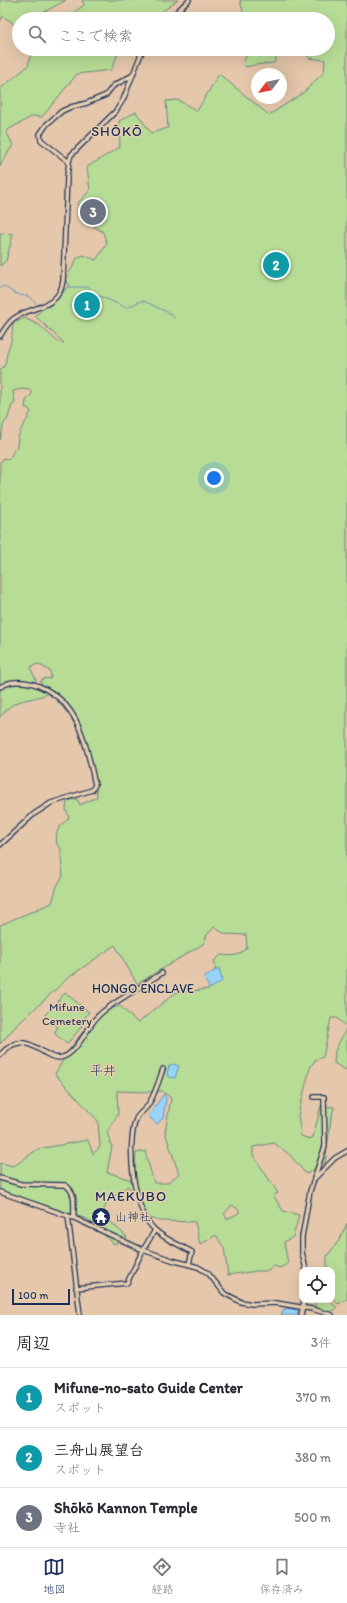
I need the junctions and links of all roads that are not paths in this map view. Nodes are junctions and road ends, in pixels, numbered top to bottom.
1 (189, 0) edge
2 (176, 12) edge
3 (140, 56) edge
4 (133, 75) junction
5 (69, 162) junction
6 (0, 336) edge
7 (0, 687) edge
8 (0, 845) edge
9 (162, 973) dead end
10 (0, 1055) edge
11 (163, 1068) dead end
12 (314, 1097) dead end
13 (347, 1150) edge
14 (0, 1178) edge
15 (315, 1179) junction
16 (0, 1192) edge
17 (68, 1216) junction
18 (74, 1218) junction
19 (155, 1230) junction
20 (143, 1250) junction
21 (189, 1264) junction
22 (305, 1267) edge
23 (76, 1288) junction
24 (303, 1303) edge
25 (302, 1308) junction
26 (80, 1315) edge
27 (301, 1315) edge
28 (332, 1315) edge

1 - 2 street
3 - 4 street
4 - 5 street
4 - 5 street
5 - 6 street
7 - 8 street
9 - 10 street
11 - 19 street
12 - 15 street
13 - 15 street
14 - 18 street
15 - 22 street
16 - 17 street
17 - 18 street
17 - 23 street
18 - 20 street
19 - 20 street
19 - 21 street
20 - 21 street
20 - 23 street
21 - 25 street
23 - 26 street
24 - 25 street
25 - 27 street
25 - 28 street

